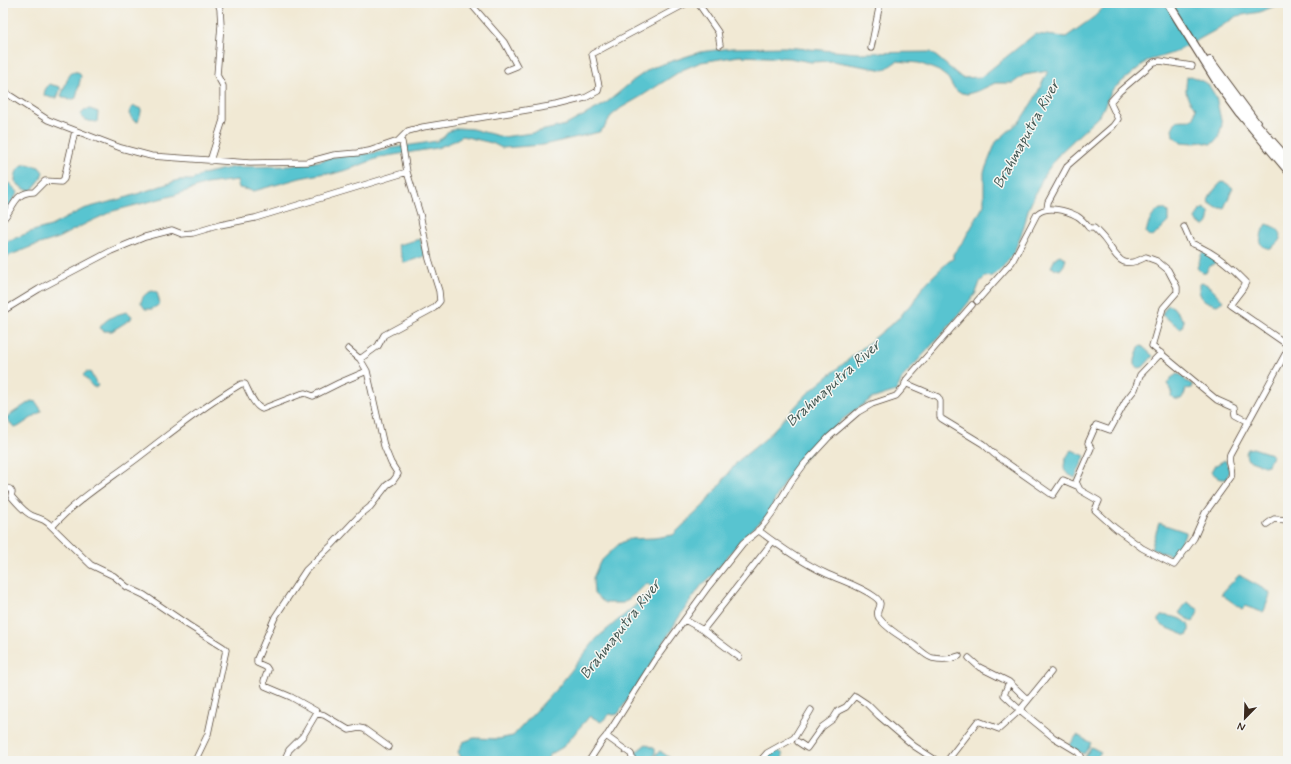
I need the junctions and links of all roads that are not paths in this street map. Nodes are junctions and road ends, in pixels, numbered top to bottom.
1 (218, 3) edge
2 (470, 3) edge
3 (687, 3) edge
4 (698, 3) edge
5 (880, 3) edge
6 (1168, 3) edge
7 (1172, 3) edge
8 (720, 45) dead end
9 (871, 48) dead end
10 (1204, 57) junction
11 (1192, 66) dead end
12 (507, 70) dead end
13 (3, 91) edge
14 (75, 131) junction
15 (400, 141) junction
16 (1288, 160) edge
17 (210, 161) junction
18 (1288, 170) edge
19 (407, 172) junction
20 (1047, 209) junction
21 (3, 219) edge
22 (1184, 227) dead end
23 (3, 311) edge
24 (1288, 345) edge
25 (348, 349) dead end
26 (1288, 349) edge
27 (1161, 353) junction
28 (360, 360) junction
29 (367, 371) junction
30 (905, 383) junction
31 (1249, 422) junction
32 (1077, 486) junction
33 (3, 487) edge
34 (1288, 520) edge
35 (1267, 524) dead end
36 (52, 527) junction
37 (758, 530) junction
38 (773, 541) junction
39 (686, 620) junction
40 (704, 630) junction
41 (959, 656) dead end
42 (739, 657) dead end
43 (969, 658) dead end
44 (1051, 672) dead end
45 (1009, 682) junction
46 (1028, 700) junction
47 (811, 710) dead end
48 (1020, 710) junction
49 (316, 713) junction
50 (606, 736) junction
51 (798, 742) dead end
52 (389, 747) dead end
53 (195, 761) edge
54 (284, 761) edge
55 (589, 761) edge
56 (633, 761) edge
57 (760, 761) edge
58 (937, 761) edge
59 (947, 761) edge
60 (1083, 761) edge

1 - 17 street
2 - 12 street
3 - 15 street
4 - 8 street
5 - 9 street
6 - 10 highway
7 - 10 highway
10 - 16 highway
10 - 18 highway
11 - 20 street
13 - 14 street
14 - 17 street
14 - 21 street
15 - 17 street
15 - 19 street
19 - 23 street
19 - 28 street
20 - 27 street
20 - 30 street
22 - 24 street
25 - 28 street
26 - 31 street
27 - 31 street
27 - 32 street
28 - 29 street
29 - 36 street
29 - 49 street
30 - 32 street
30 - 37 street
31 - 32 street
33 - 36 street
34 - 35 street
36 - 53 street
37 - 38 street
37 - 39 street
38 - 40 street
38 - 41 street
39 - 40 street
39 - 50 street
40 - 42 street
43 - 45 street
44 - 46 street
45 - 46 street
45 - 48 street
46 - 48 street
47 - 57 street
48 - 59 street
48 - 60 street
49 - 52 street
49 - 54 street
50 - 55 street
50 - 56 street
51 - 58 street

